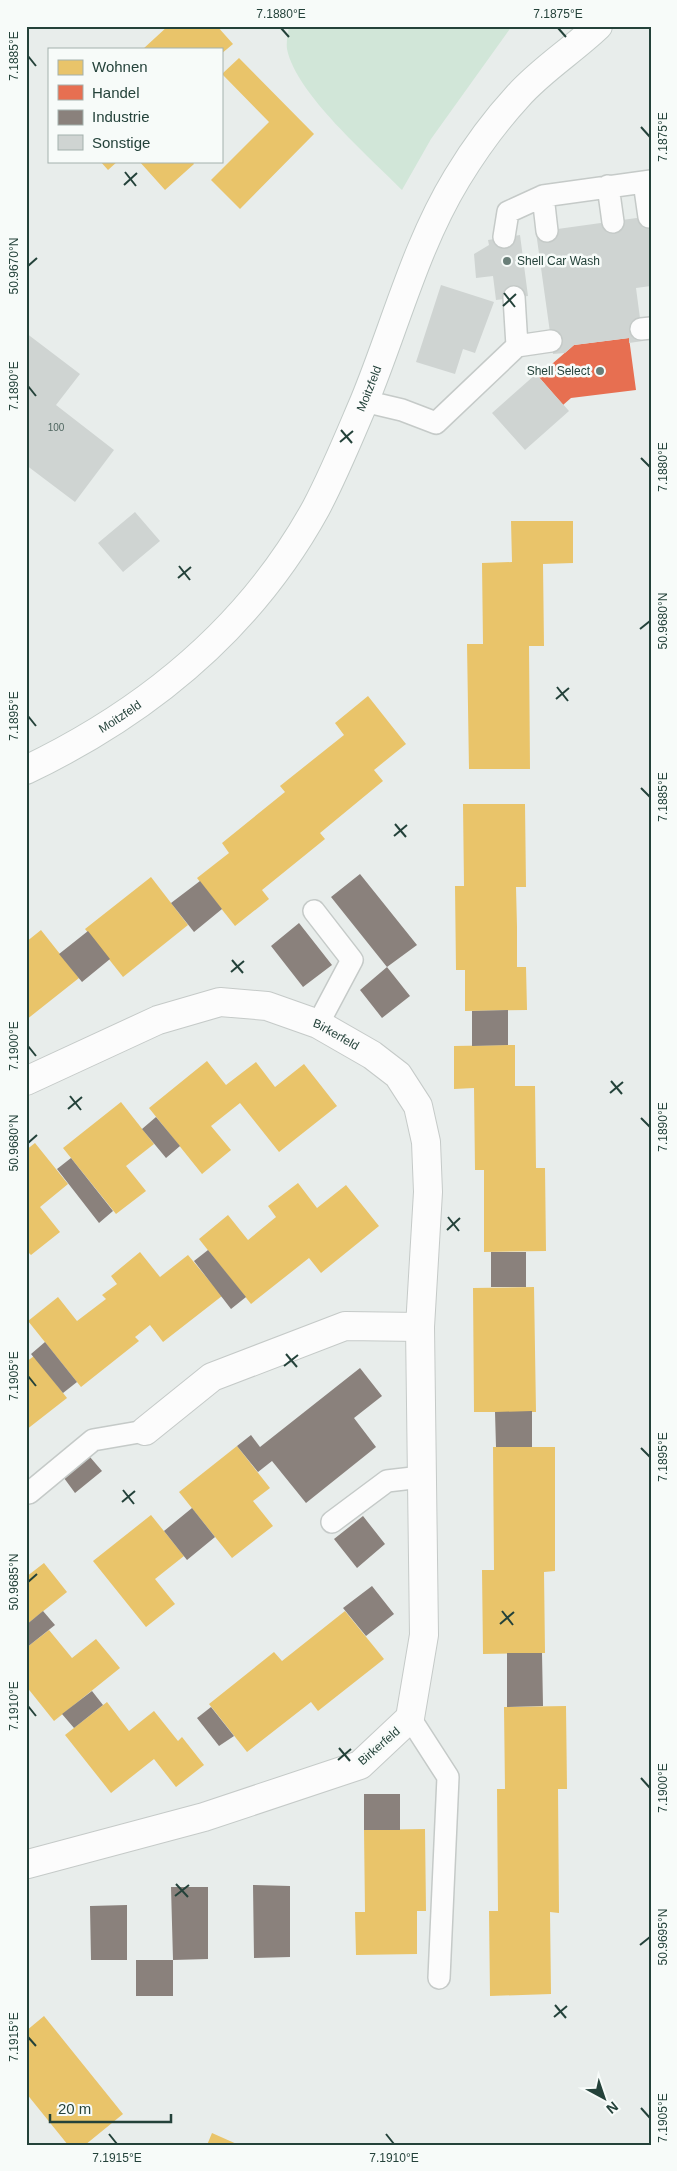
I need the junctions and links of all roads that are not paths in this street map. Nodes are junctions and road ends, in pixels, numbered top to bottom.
1 (598, 26) edge
2 (648, 181) edge
3 (608, 186) junction
4 (543, 196) junction
5 (649, 216) dead end
6 (613, 222) dead end
7 (547, 231) dead end
8 (504, 238) dead end
9 (515, 306) dead end
10 (551, 340) dead end
11 (517, 346) junction
12 (364, 401) junction
13 (26, 770) edge
14 (314, 911) dead end
15 (318, 1024) junction
16 (26, 1080) edge
17 (420, 1327) junction
18 (145, 1431) joint
19 (422, 1478) junction
20 (29, 1493) dead end
21 (332, 1522) dead end
22 (410, 1718) junction
23 (27, 1864) edge
24 (439, 1978) dead end

1 - 12 street, Moitzfeld
2 - 3 lane
2 - 5 lane
3 - 4 lane
3 - 6 lane
4 - 7 lane
4 - 8 lane
9 - 11 lane
10 - 11 lane
11 - 12 lane
12 - 13 street, Moitzfeld
14 - 15 lane
15 - 16 street, Birkerfeld
15 - 17 street, Birkerfeld
17 - 18 street
17 - 19 street, Birkerfeld
18 - 20 lane
19 - 21 lane
19 - 22 street, Birkerfeld
22 - 23 street, Birkerfeld
22 - 24 lane

